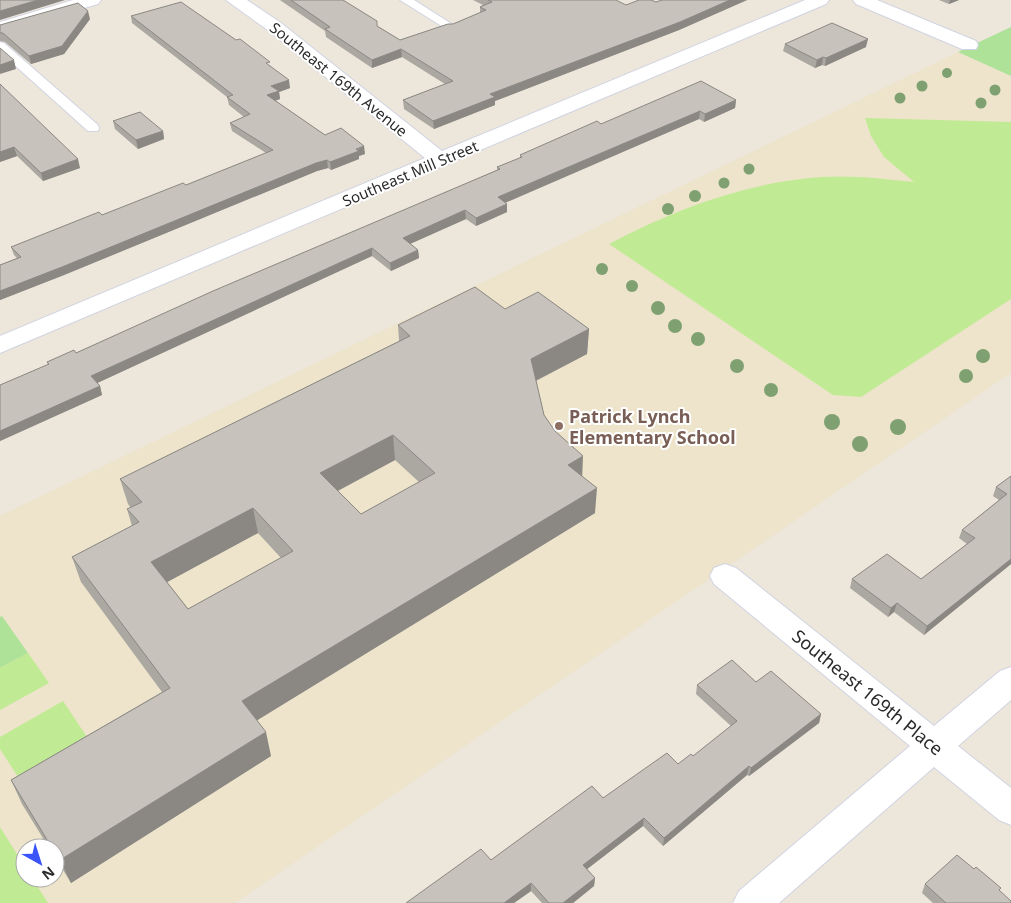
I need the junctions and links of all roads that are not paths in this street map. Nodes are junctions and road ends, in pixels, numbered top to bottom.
1 (92, 0) edge
2 (235, 0) edge
3 (406, 0) edge
4 (820, 0) edge
5 (862, 0) edge
6 (0, 28) edge
7 (452, 28) edge
8 (969, 45) dead end
9 (0, 46) edge
10 (93, 128) dead end
11 (440, 160) junction
12 (0, 345) edge
13 (725, 576) dead end
14 (1011, 680) edge
15 (935, 747) junction
16 (1011, 808) edge
17 (752, 903) edge

1 - 6 street
2 - 11 street, Southeast 169th Avenue
3 - 7 lane
4 - 11 street, Southeast Mill Street
5 - 8 street
9 - 10 lane
11 - 12 street, Southeast Mill Street
13 - 15 street, Southeast 169th Place
14 - 15 street
15 - 16 street, Southeast 169th Place
15 - 17 street

